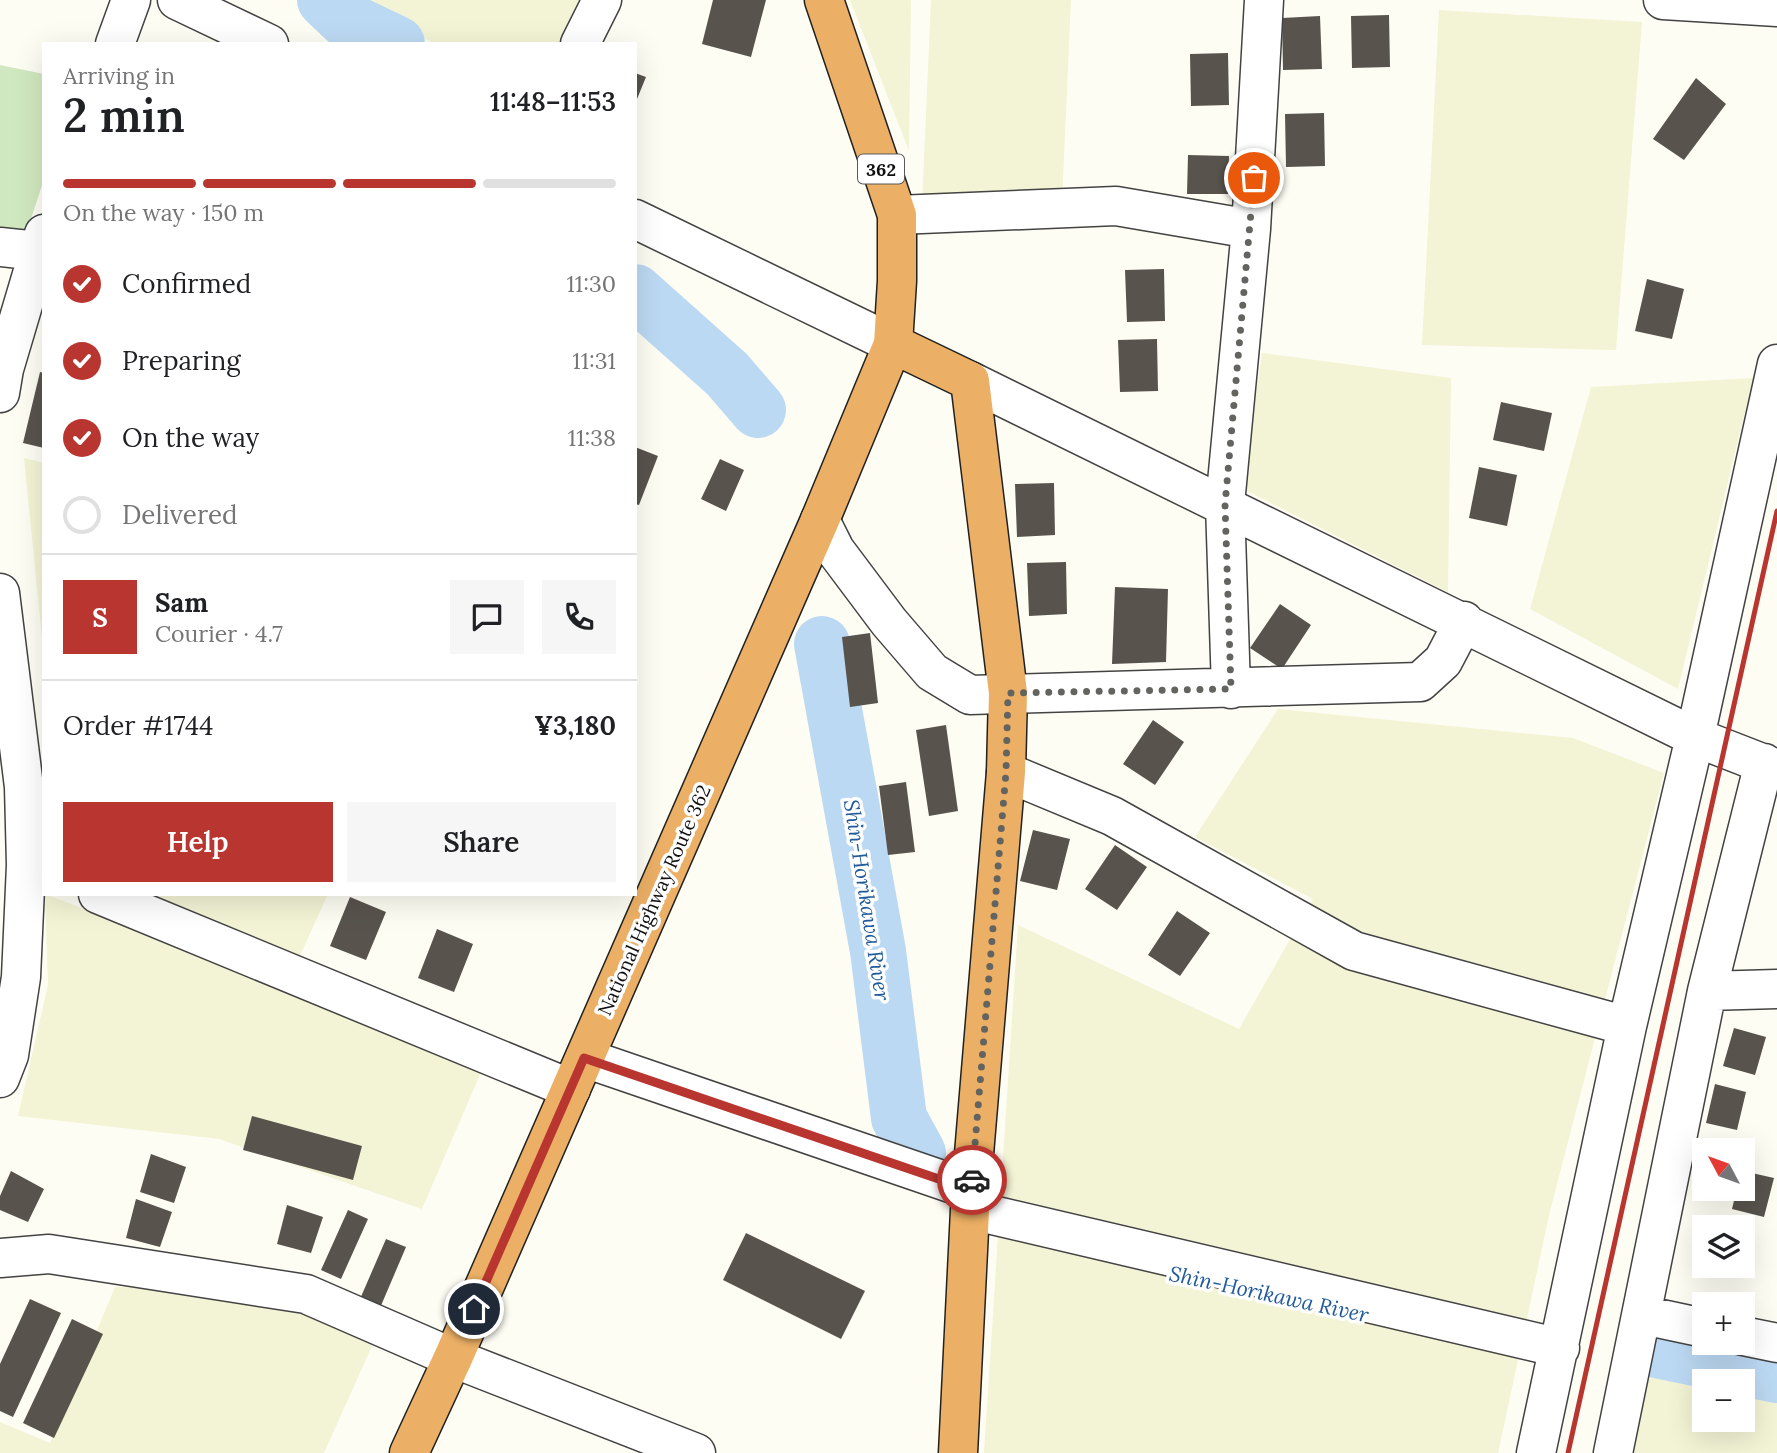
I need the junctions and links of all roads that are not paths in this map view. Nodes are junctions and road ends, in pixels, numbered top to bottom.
1 (131, 0) edge
2 (177, 0) edge
3 (602, 0) edge
4 (824, 0) edge
5 (1264, 0) edge
6 (1663, 0) edge
7 (1777, 7) edge
8 (116, 42) edge
9 (265, 42) edge
10 (581, 42) edge
11 (897, 215) junction
12 (637, 220) edge
13 (1251, 229) junction
14 (41, 242) edge
15 (0, 247) edge
16 (893, 344) junction
17 (1777, 364) edge
18 (970, 381) junction
19 (0, 393) edge
20 (1225, 505) junction
21 (820, 520) junction
22 (0, 593) edge
23 (1464, 621) junction
24 (1231, 689) junction
25 (1008, 693) junction
26 (1695, 737) junction
27 (1770, 766) edge
28 (1006, 772) junction
29 (35, 868) edge
30 (103, 896) edge
31 (1777, 989) edge
32 (1707, 991) junction
33 (1627, 1026) junction
34 (578, 1073) junction
35 (0, 1078) edge
36 (971, 1200) junction
37 (0, 1258) edge
38 (1643, 1315) junction
39 (1692, 1325) edge
40 (1755, 1338) edge
41 (1777, 1343) edge
42 (1560, 1348) junction
43 (453, 1358) junction
44 (409, 1453) edge
45 (696, 1453) edge
46 (958, 1453) edge
47 (1536, 1453) edge
48 (1613, 1453) edge

1 - 8 street
2 - 9 street
3 - 10 street
4 - 11 highway, National Highway Route 362 / 362
5 - 13 street
6 - 7 street
11 - 13 street
11 - 16 highway, National Highway Route 362 / 362
12 - 16 street
13 - 20 street
14 - 15 street
14 - 19 street
16 - 18 highway
16 - 21 highway, National Highway Route 362 / 362
17 - 26 street
18 - 20 street
18 - 25 highway
20 - 23 street
20 - 24 street
21 - 25 street
21 - 34 highway, National Highway Route 362 / 362
22 - 29 street
23 - 24 street
23 - 26 street
24 - 25 street
25 - 28 highway
26 - 27 street
26 - 33 street
27 - 32 street
28 - 33 street
28 - 36 highway
29 - 35 street
30 - 34 street
31 - 32 street
32 - 38 street
33 - 42 street
34 - 36 street
34 - 43 highway, National Highway Route 362 / 362
36 - 42 street
36 - 46 highway
37 - 43 street
38 - 39 street
38 - 48 street
40 - 41 street
42 - 47 street
43 - 44 highway, National Highway Route 362 / 362
43 - 45 street

